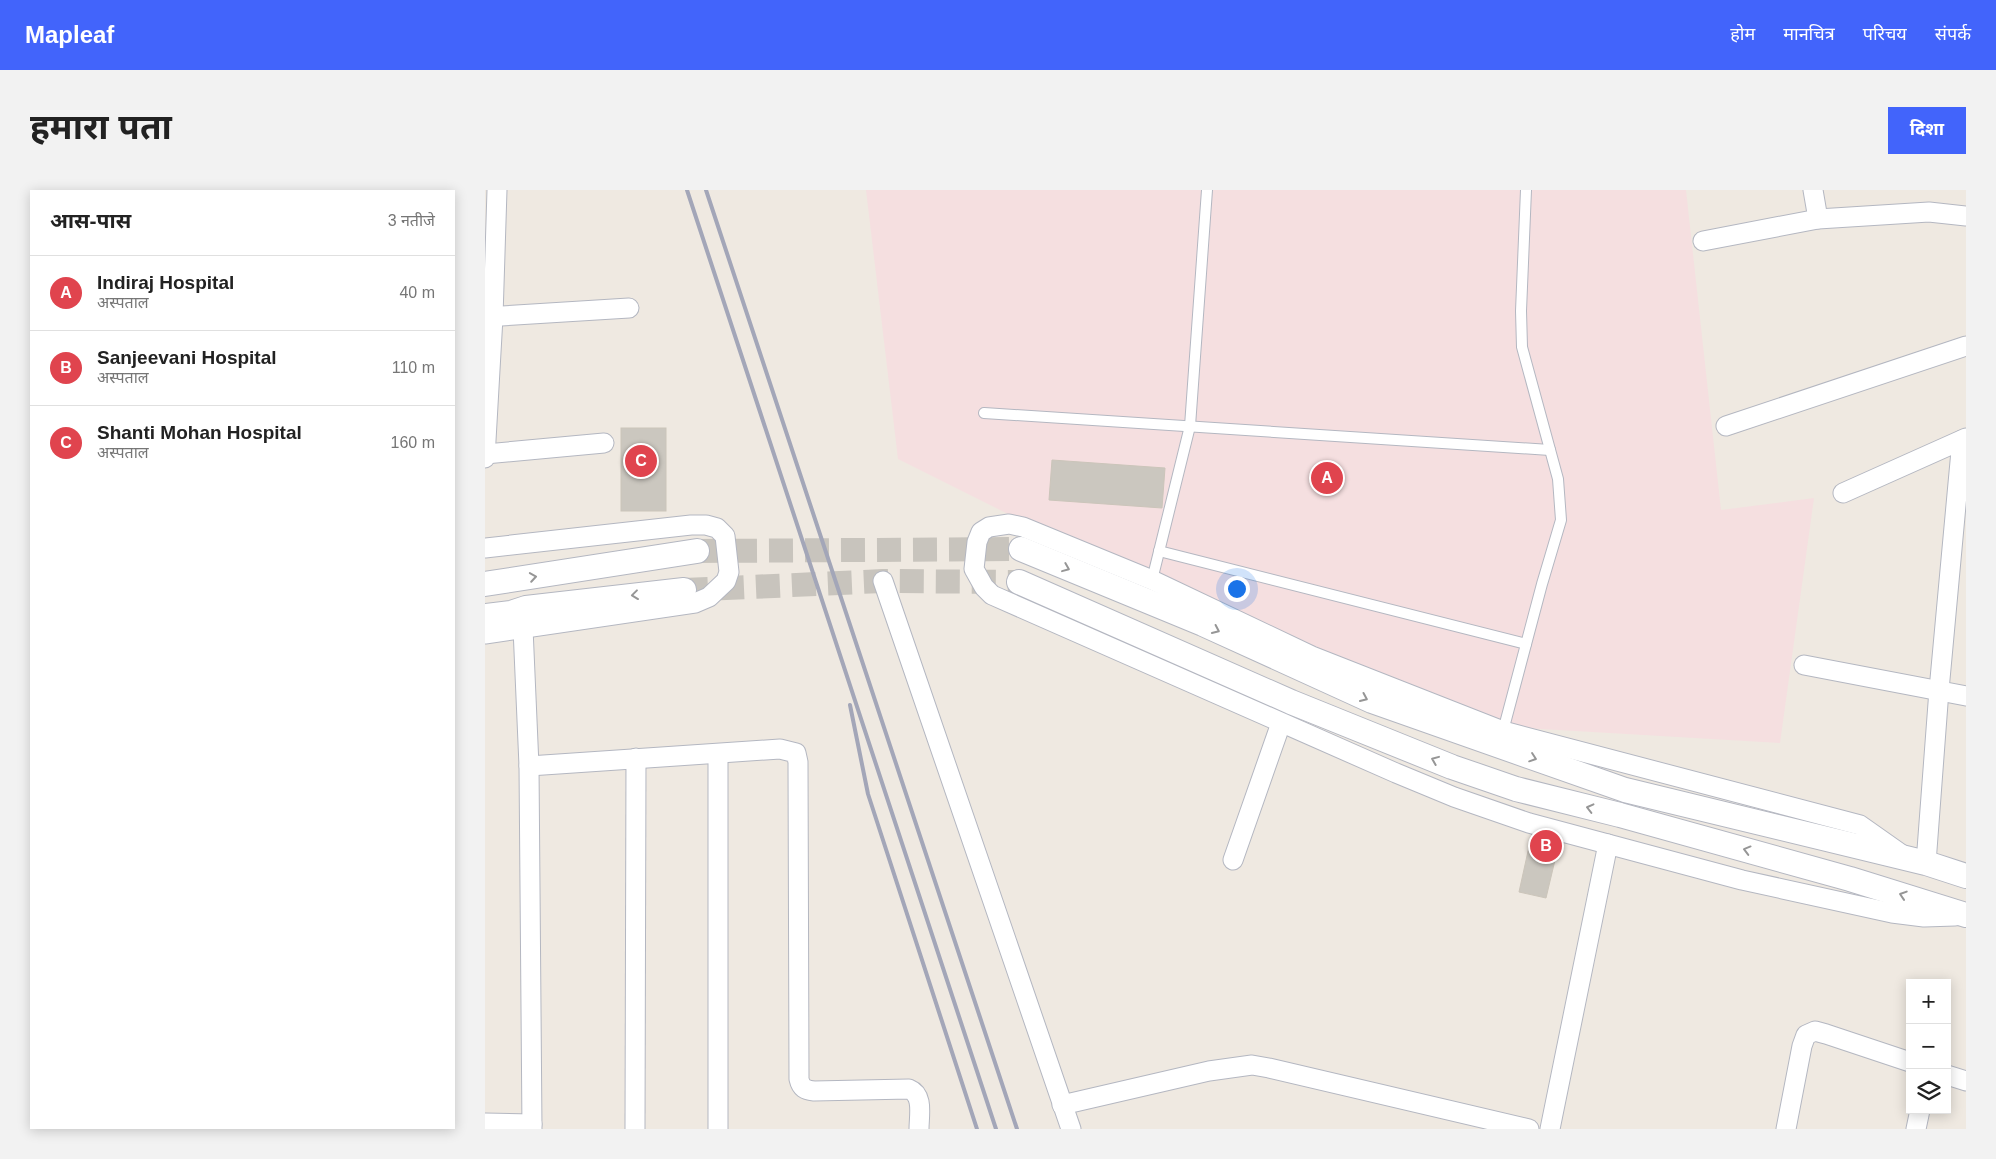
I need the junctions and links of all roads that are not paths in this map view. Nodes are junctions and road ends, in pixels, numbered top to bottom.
1 (497, 190) edge
2 (1207, 190) edge
3 (1525, 190) edge
4 (1813, 190) edge
5 (1966, 216) edge
6 (1818, 219) junction
7 (1703, 240) dead end
8 (629, 308) dead end
9 (489, 317) edge
10 (1966, 346) edge
11 (984, 413) dead end
12 (1190, 426) junction
13 (1725, 426) dead end
14 (1964, 439) edge
15 (604, 443) dead end
16 (1550, 450) junction
17 (485, 456) edge
18 (1843, 493) dead end
19 (485, 548) edge
20 (1021, 549) tunnel mouth
21 (1159, 550) junction
22 (697, 551) tunnel mouth
23 (1152, 580) junction
24 (883, 581) dead end
25 (1019, 582) tunnel mouth
26 (485, 584) edge
27 (684, 590) tunnel mouth
28 (485, 616) edge
29 (523, 628) junction
30 (485, 634) edge
31 (1526, 644) junction
32 (1804, 666) dead end
33 (1939, 690) junction
34 (1966, 696) edge
35 (1281, 723) junction
36 (1503, 731) junction
37 (718, 754) junction
38 (636, 758) junction
39 (529, 766) junction
40 (1608, 844) junction
41 (1233, 860) dead end
42 (1918, 861) junction
43 (1966, 876) edge
44 (1966, 916) edge
45 (1906, 1061) edge
46 (1951, 1076) edge
47 (1966, 1081) edge
48 (1062, 1105) junction
49 (1919, 1114) edge
50 (485, 1123) edge
51 (532, 1126) edge
52 (635, 1129) edge
53 (718, 1129) edge
54 (919, 1129) edge
55 (1071, 1129) edge
56 (1529, 1129) edge
57 (1551, 1129) edge
58 (1786, 1129) edge
59 (1916, 1129) edge

1 - 9 street
2 - 12 lane
3 - 16 lane
4 - 6 street
5 - 6 street
6 - 7 street
8 - 9 street
9 - 17 street
10 - 13 street
11 - 12 lane
12 - 16 lane
12 - 21 lane
14 - 18 street
14 - 33 street
15 - 17 street
16 - 31 lane
19 - 29 street
20 -> 42 street
21 - 23 lane
21 - 31 lane
26 -> 22 street
23 - 35 street
23 - 36 street
24 - 48 street
44 -> 25 street
27 -> 28 street
29 - 30 street
29 - 39 street
31 - 36 lane
32 - 33 street
33 - 34 street
33 - 42 street
35 - 40 street
35 - 41 street
36 - 42 street
37 - 38 street
37 - 53 street
37 - 54 street
38 - 39 street
38 - 52 street
39 - 51 street
40 - 44 street
40 - 57 street
42 - 43 street
45 - 58 street
46 - 47 street
48 - 55 street
48 - 56 street
49 - 59 street
50 - 51 street

